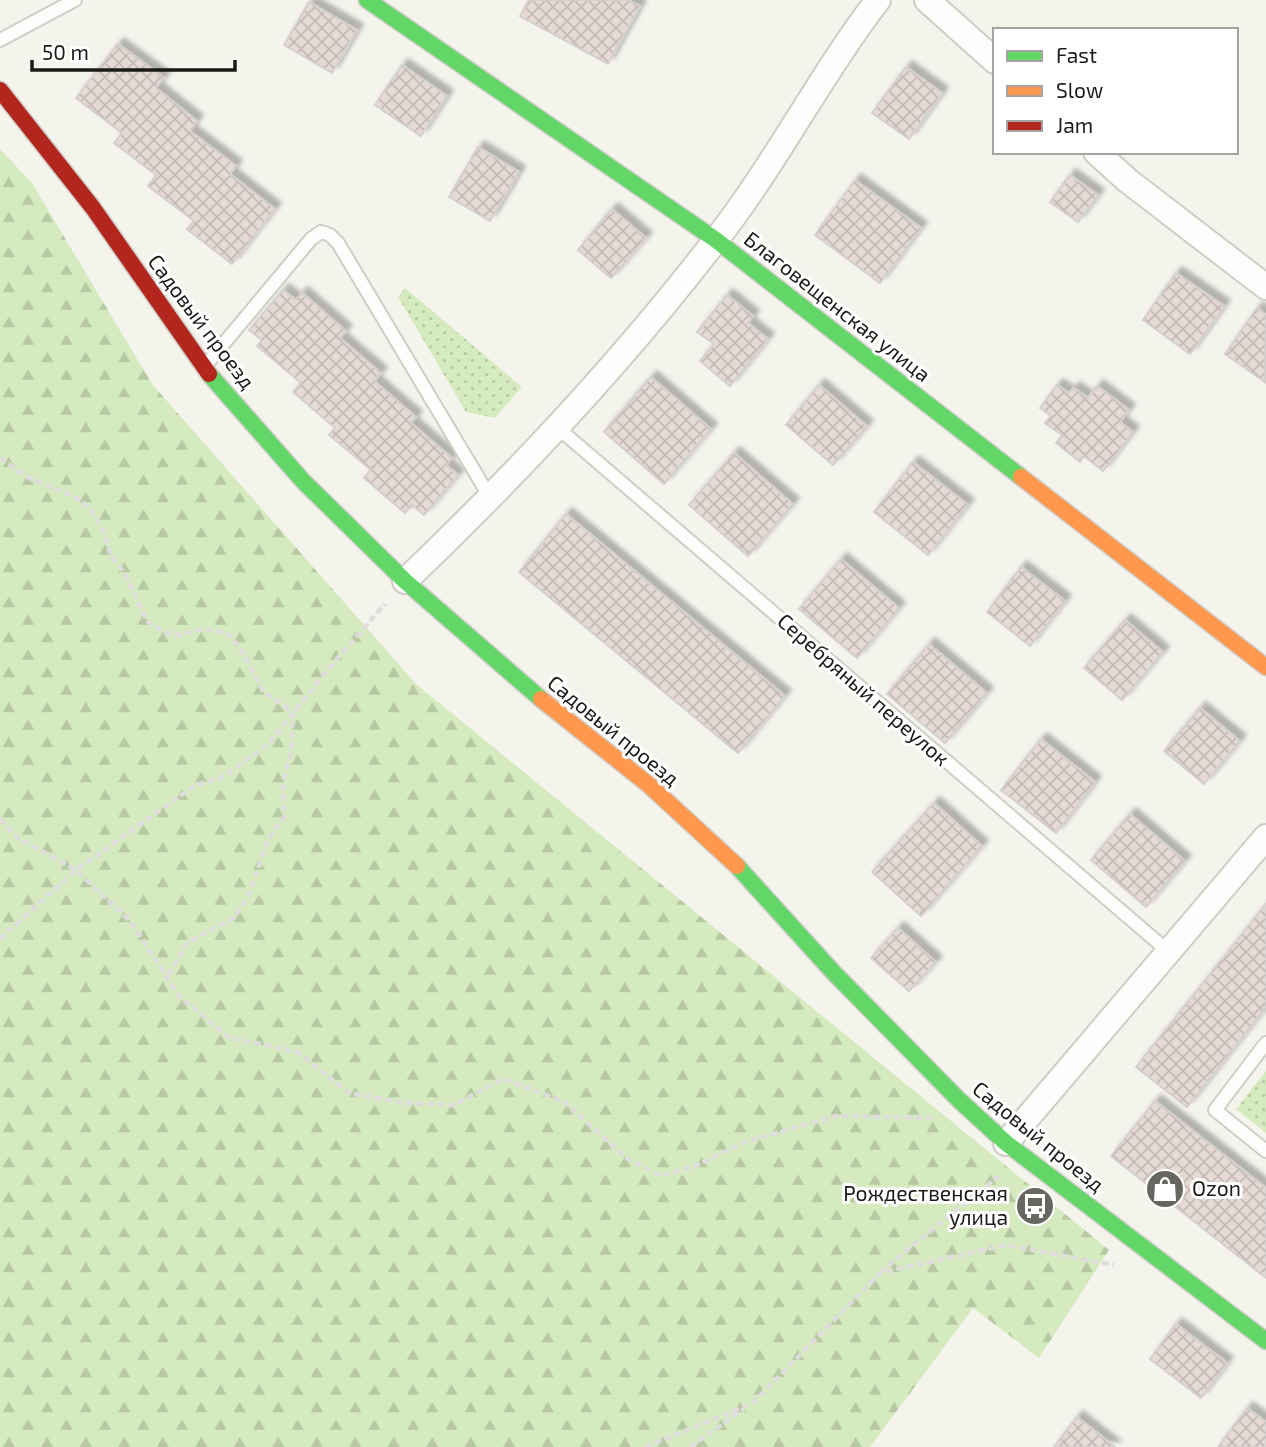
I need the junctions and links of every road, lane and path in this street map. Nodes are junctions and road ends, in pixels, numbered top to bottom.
1 (75, 0) edge
2 (367, 0) edge
3 (878, 0) edge
4 (927, 0) edge
5 (0, 40) edge
6 (993, 59) edge
7 (0, 90) edge
8 (1098, 154) edge
9 (716, 240) junction
10 (1266, 288) edge
11 (204, 368) junction
12 (558, 428) junction
13 (0, 458) edge
14 (491, 499) junction
15 (405, 581) junction
16 (1266, 667) edge
17 (293, 712) junction
18 (0, 819) edge
19 (1266, 837) edge
20 (76, 870) junction
21 (0, 939) edge
22 (1168, 952) junction
23 (167, 977) junction
24 (1266, 1043) edge
25 (943, 1122) dead end
26 (1014, 1149) junction
27 (1266, 1151) edge
28 (1116, 1265) dead end
29 (880, 1273) junction
30 (1266, 1340) edge
31 (752, 1404) junction
32 (645, 1447) edge
33 (690, 1447) edge

1 - 5 lane
2 - 9 street, Благовещенская улица
3 - 9 street
4 - 6 street
7 - 11 street, Садовый проезд
8 - 10 street
9 - 12 street
9 - 16 street, Благовещенская улица
11 - 14 lane
11 - 15 street, Садовый проезд
12 - 14 street
12 - 22 lane, Серебряный переулок
13 - 17 path
14 - 15 street
15 - 17 path
15 - 26 street, Садовый проезд
17 - 20 path
17 - 23 path
18 - 20 path
19 - 22 street
20 - 21 path
20 - 23 path
22 - 26 street
23 - 25 path
24 - 27 lane
26 - 29 path
26 - 30 street, Садовый проезд
28 - 29 path
29 - 31 path
31 - 32 path
31 - 33 path

